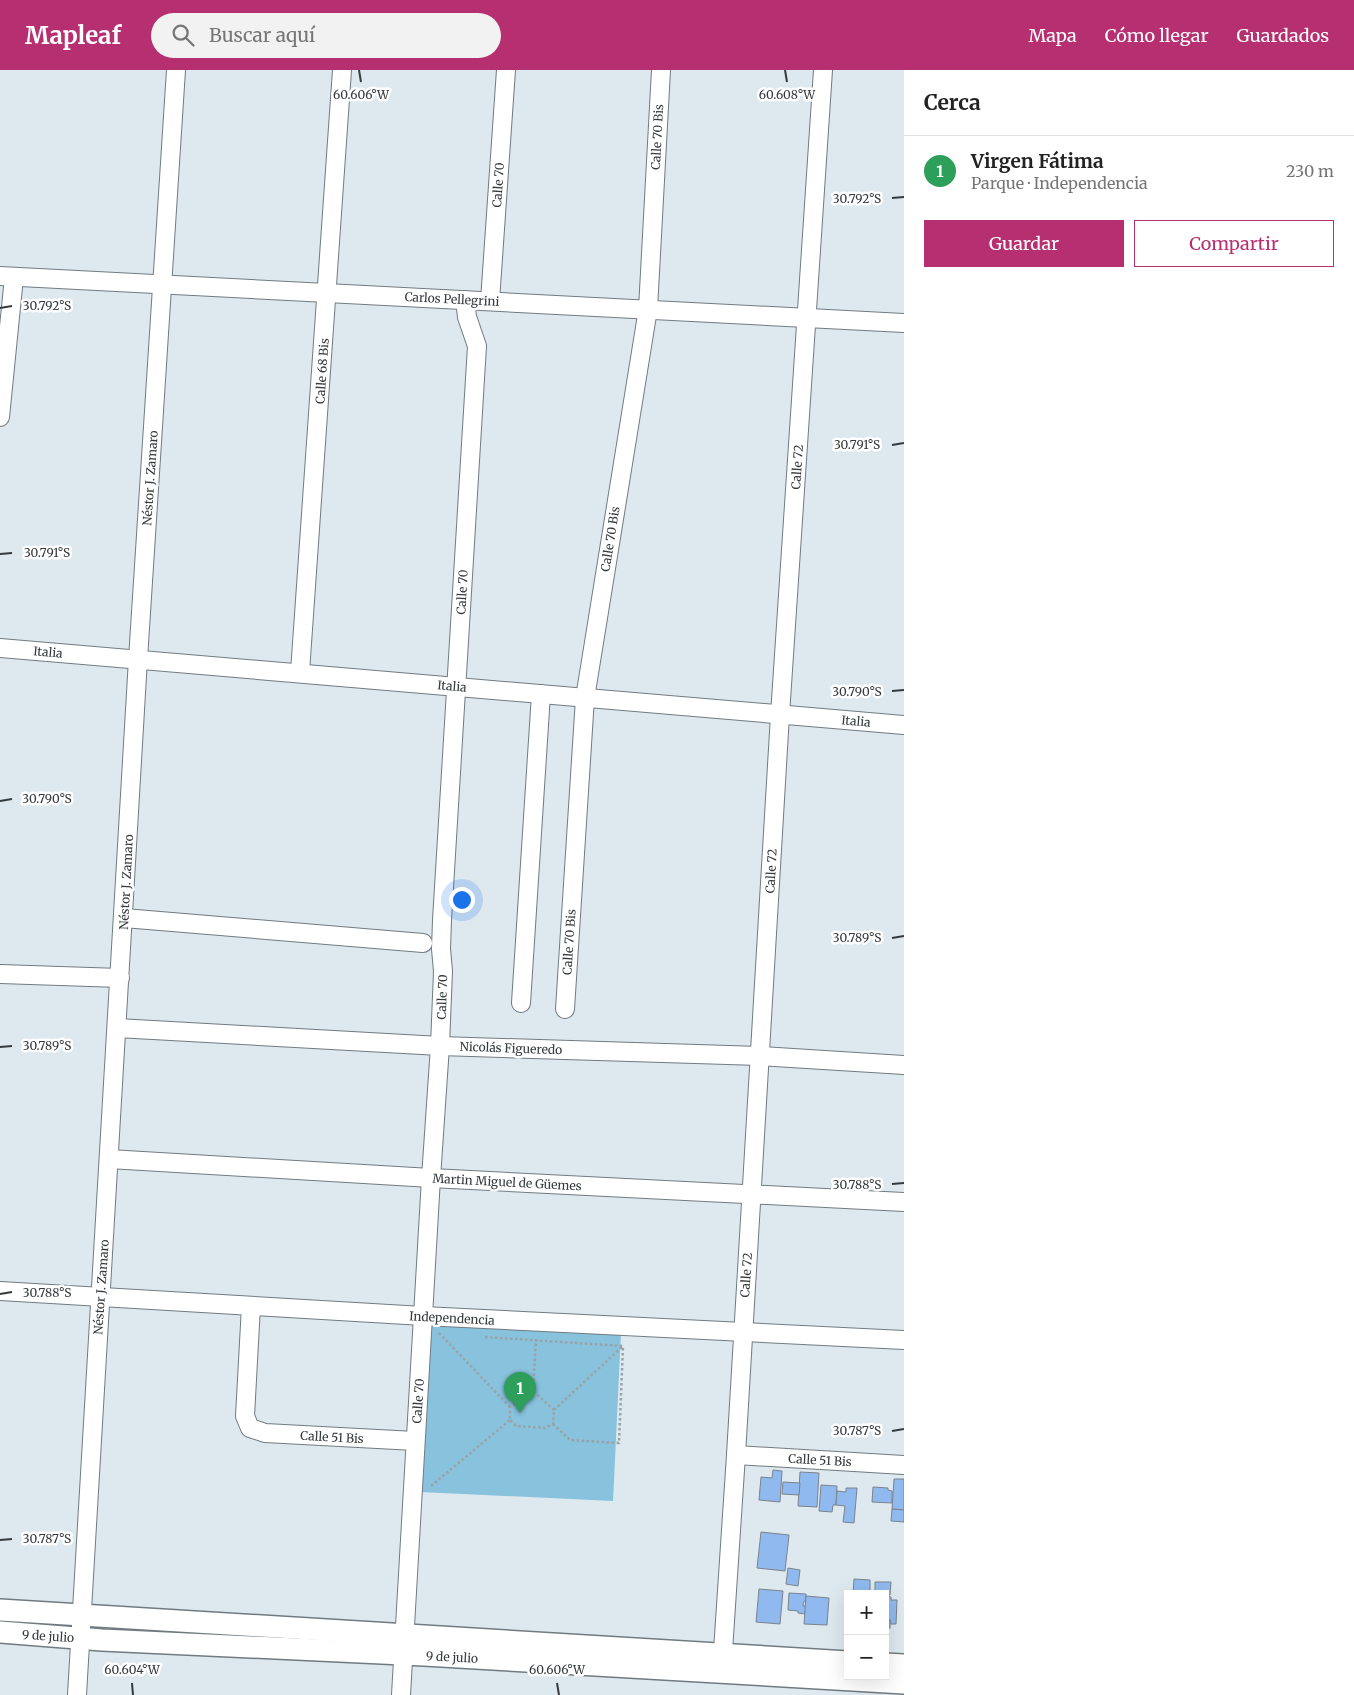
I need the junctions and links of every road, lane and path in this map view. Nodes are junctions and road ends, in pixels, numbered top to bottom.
1 (176, 70) edge
2 (342, 70) edge
3 (506, 70) edge
4 (661, 70) edge
5 (823, 70) edge
6 (7, 276) edge
7 (162, 284) junction
8 (327, 292) junction
9 (465, 300) junction
10 (490, 301) junction
11 (648, 310) junction
12 (807, 318) junction
13 (904, 323) edge
14 (0, 418) edge
15 (0, 648) edge
16 (138, 659) junction
17 (300, 672) junction
18 (456, 687) junction
19 (541, 694) junction
20 (585, 698) junction
21 (780, 715) junction
22 (904, 725) edge
23 (124, 918) junction
24 (423, 944) dead end
25 (0, 974) edge
26 (120, 978) junction
27 (521, 1003) dead end
28 (565, 1009) dead end
29 (117, 1028) junction
30 (440, 1046) junction
31 (760, 1056) junction
32 (904, 1065) edge
33 (109, 1160) junction
34 (431, 1178) junction
35 (752, 1194) junction
36 (904, 1202) edge
37 (0, 1291) edge
38 (100, 1298) junction
39 (251, 1306) junction
40 (423, 1316) junction
41 (743, 1332) junction
42 (449, 1334) dead end
43 (478, 1336) dead end
44 (536, 1340) junction
45 (904, 1340) edge
46 (623, 1346) junction
47 (533, 1391) junction
48 (510, 1407) junction
49 (554, 1410) junction
50 (510, 1420) junction
51 (553, 1424) junction
52 (415, 1441) junction
53 (736, 1456) junction
54 (904, 1466) edge
55 (430, 1486) dead end
56 (0, 1610) edge
57 (82, 1616) junction
58 (0, 1632) edge
59 (80, 1638) junction
60 (404, 1645) junction
61 (844, 1662) edge
62 (722, 1663) junction
63 (889, 1664) edge
64 (904, 1665) edge
65 (904, 1683) edge
66 (77, 1695) edge
67 (401, 1695) edge

1 - 7 street, Néstor J. Zamaro
2 - 8 street, Calle 68 Bis
3 - 10 street, Calle 70
4 - 11 street, Calle 70 Bis
5 - 12 street, Calle 72
6 - 7 street, Carlos Pellegrini
6 - 14 street
7 - 8 street, Carlos Pellegrini
7 - 16 street, Néstor J. Zamaro
8 - 9 street, Carlos Pellegrini
8 - 17 street, Calle 68 Bis
9 - 10 street, Carlos Pellegrini
9 - 18 street, Calle 70
10 - 11 street, Carlos Pellegrini
11 - 12 street, Carlos Pellegrini
11 - 20 street, Calle 70 Bis
12 - 13 street, Carlos Pellegrini
12 - 21 street, Calle 72
15 - 16 street, Italia
16 - 17 street, Italia
16 - 23 street, Néstor J. Zamaro
17 - 18 street, Italia
18 - 19 street, Italia
18 - 30 street, Calle 70
19 - 20 street, Italia
19 - 27 street
20 - 21 street, Italia
20 - 28 street, Calle 70 Bis
21 - 22 street, Italia
21 - 31 street, Calle 72
23 - 24 street
23 - 26 street, Néstor J. Zamaro
25 - 26 street
26 - 29 street, Néstor J. Zamaro
29 - 30 street, Nicolás Figueredo
29 - 33 street, Néstor J. Zamaro
30 - 31 street, Nicolás Figueredo
30 - 34 street, Calle 70
31 - 32 street, Nicolás Figueredo
31 - 35 street, Calle 72
33 - 34 street, Martin Miguel de Güemes
33 - 38 street, Néstor J. Zamaro
34 - 35 street, Martin Miguel de Güemes
34 - 40 street, Calle 70
35 - 36 street, Martin Miguel de Güemes
35 - 41 street, Calle 72
37 - 38 street, Independencia
38 - 39 street, Independencia
38 - 57 street, Néstor J. Zamaro
39 - 40 street, Independencia
39 - 52 street, Calle 51 Bis
40 - 41 street, Independencia
40 - 52 street, Calle 70
41 - 45 street, Independencia
41 - 53 street, Calle 72
42 - 48 path
43 - 44 path
44 - 46 path
44 - 47 path
46 - 49 path
46 - 51 path
47 - 48 path
47 - 49 path
48 - 50 path
49 - 51 path
50 - 51 path
50 - 55 path
52 - 60 street, Calle 70
53 - 54 street, Calle 51 Bis
53 - 62 street, Calle 72
56 - 57 main road, 9 de julio
57 - 59 street, Néstor J. Zamaro
57 - 60 main road, 9 de julio
58 - 59 main road, 9 de julio
59 - 60 main road, 9 de julio
59 - 66 street, Néstor J. Zamaro
60 - 62 main road, 9 de julio
60 - 67 street, Calle 70
61 - 62 main road, 9 de julio
62 - 65 main road, 9 de julio
63 - 64 main road

